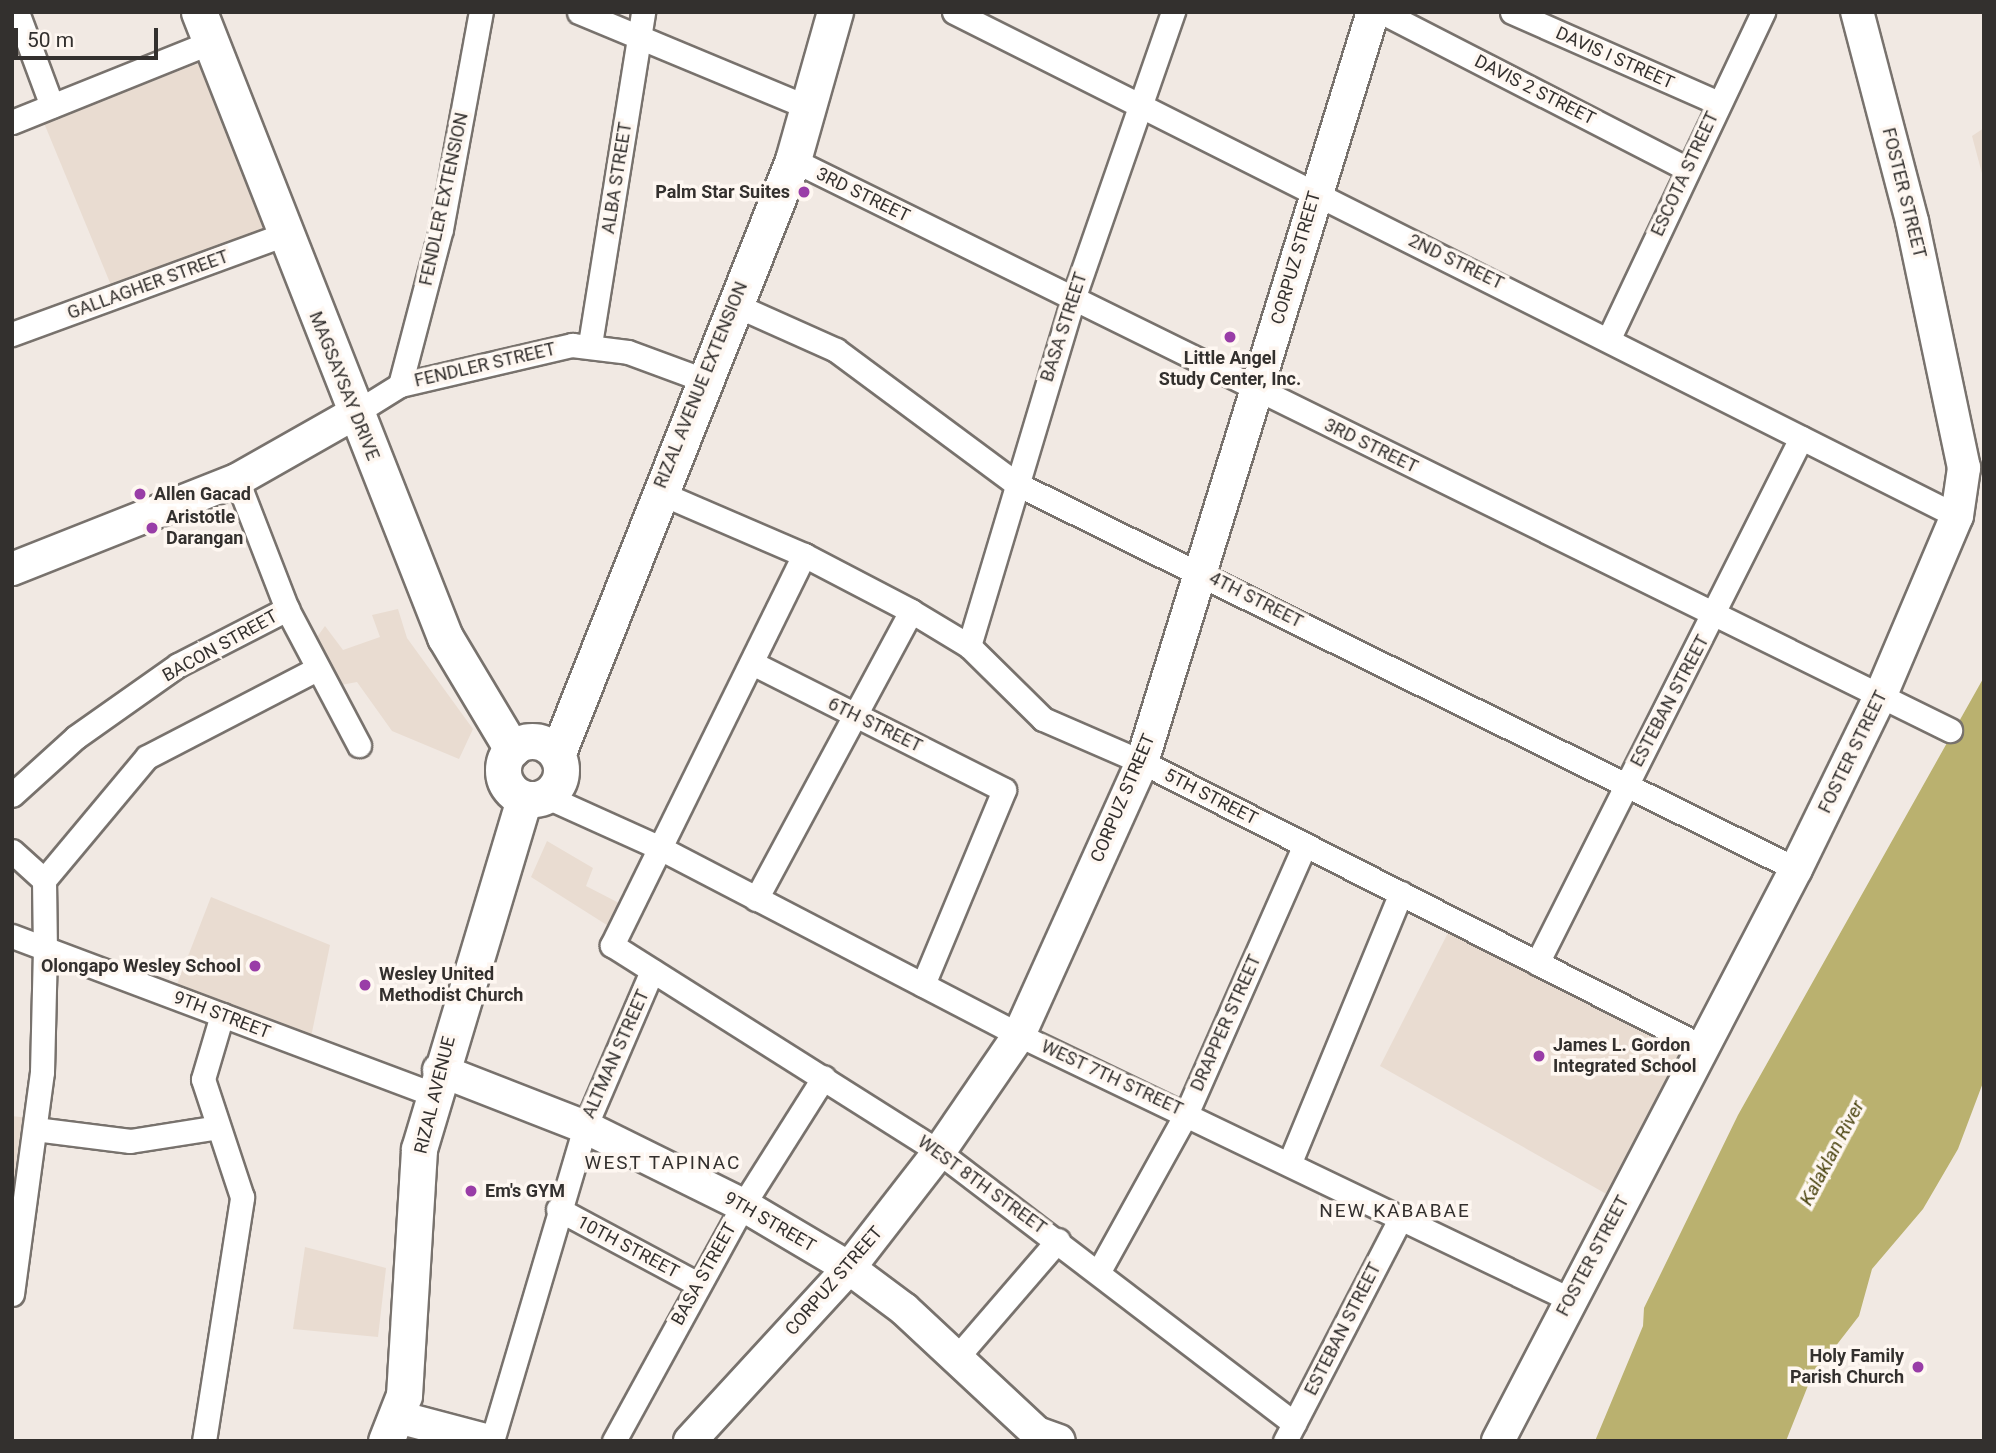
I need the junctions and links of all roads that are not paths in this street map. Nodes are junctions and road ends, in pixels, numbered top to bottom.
1 (17, 12) edge
2 (481, 12) edge
3 (579, 12) edge
4 (643, 12) edge
5 (835, 12) edge
6 (954, 12) edge
7 (1173, 12) edge
8 (1373, 12) edge
9 (1382, 12) edge
10 (1512, 12) edge
11 (1763, 12) edge
12 (1857, 12) edge
13 (206, 27) edge
14 (639, 35) junction
15 (1137, 102) junction
16 (1718, 103) junction
17 (52, 106) junction
18 (810, 108) junction
19 (12, 122) edge
20 (793, 160) junction
21 (1688, 169) junction
22 (1315, 192) junction
23 (283, 235) junction
24 (1073, 299) junction
25 (733, 304) junction
26 (12, 334) edge
27 (1609, 338) junction
28 (590, 344) junction
29 (701, 379) junction
30 (400, 384) junction
31 (1257, 390) junction
32 (355, 412) junction
33 (1801, 438) junction
34 (1974, 465) edge
35 (237, 480) junction
36 (1015, 483) junction
37 (658, 492) junction
38 (1957, 516) junction
39 (804, 555) junction
40 (12, 569) edge
41 (1201, 573) junction
42 (287, 609) junction
43 (911, 611) junction
44 (1715, 614) junction
45 (970, 646) junction
46 (752, 663) junction
47 (317, 669) junction
48 (1880, 697) junction
49 (853, 714) junction
50 (1950, 730) dead end
51 (359, 745) dead end
52 (512, 749) junction
53 (557, 755) junction
54 (1142, 762) junction
55 (1625, 785) junction
56 (12, 795) edge
57 (534, 797) junction
58 (1305, 845) junction
59 (660, 848) junction
60 (12, 851) edge
61 (1796, 869) junction
62 (44, 880) junction
63 (1401, 893) junction
64 (756, 899) junction
65 (12, 936) edge
66 (45, 949) junction
67 (1536, 962) junction
68 (652, 971) junction
69 (923, 985) junction
70 (222, 1015) junction
71 (1019, 1035) junction
72 (1705, 1048) junction
73 (824, 1077) junction
74 (436, 1082) junction
75 (1187, 1112) junction
76 (218, 1127) junction
77 (585, 1127) junction
78 (35, 1129) junction
79 (939, 1152) junction
80 (1290, 1162) junction
81 (743, 1205) junction
82 (558, 1209) junction
83 (1401, 1217) junction
84 (1058, 1240) junction
85 (849, 1268) junction
86 (1099, 1271) junction
87 (698, 1284) junction
88 (12, 1294) edge
89 (1569, 1299) junction
90 (958, 1356) junction
91 (392, 1429) edge
92 (1289, 1432) edge
93 (1042, 1438) edge
94 (204, 1441) edge
95 (490, 1441) edge
96 (614, 1441) edge
97 (690, 1441) edge
98 (1498, 1441) edge

1 - 17 street
2 - 30 street, FENDLER EXTENSION
3 - 14 street
4 - 14 street, ALBA STREET
5 - 18 main road, RIZAL AVENUE EXTENSION
6 - 15 street, 2ND STREET
7 - 15 street, BASA STREET
8 - 22 street, CORPUZ STREET
9 - 21 street, DAVIS 2 STREET
10 - 16 street, DAVIS I STREET
11 - 16 street, ESCOTA STREET
12 - 34 street, FOSTER STREET
13 - 17 street
13 - 23 main road, MAGSAYSAY DRIVE
14 - 18 street
14 - 28 street, ALBA STREET
15 - 22 street, 2ND STREET
15 - 24 street, BASA STREET
16 - 21 street, ESCOTA STREET
17 - 19 street
18 - 20 main road, RIZAL AVENUE EXTENSION
20 - 24 street, 3RD STREET
20 - 25 main road, RIZAL AVENUE EXTENSION
21 - 27 street, ESCOTA STREET
22 - 27 street, 2ND STREET
22 - 31 street, CORPUZ STREET
23 - 26 street, GALLAGHER STREET
23 - 32 main road, MAGSAYSAY DRIVE
24 - 31 street, 3RD STREET
24 - 36 street, BASA STREET
25 - 29 main road, RIZAL AVENUE EXTENSION
25 - 36 street, 4TH STREET
27 - 33 street, 2ND STREET
28 - 29 street, FENDLER STREET
28 - 30 street, FENDLER STREET
29 - 37 main road, RIZAL AVENUE EXTENSION
30 - 32 street, FENDLER STREET
31 - 41 street, CORPUZ STREET
31 - 44 street, 3RD STREET
32 - 35 street, FENDLER STREET
32 - 52 main road, MAGSAYSAY DRIVE
33 - 38 street, 2ND STREET
33 - 44 street, ESTEBAN STREET
34 - 38 street, FOSTER STREET
35 - 40 street, FENDLER STREET
35 - 42 street, BACON STREET
36 - 41 street, 4TH STREET
36 - 45 street, BASA STREET
37 - 39 street, 5TH STREET
37 - 53 main road, RIZAL AVENUE EXTENSION
38 - 48 street, FOSTER STREET
39 - 43 street, 5TH STREET
39 - 46 street, ALTMAN STREET
41 - 54 street, CORPUZ STREET
41 - 55 street, 4TH STREET
42 - 47 street
42 - 56 street, BACON STREET
43 - 45 street, 5TH STREET
43 - 49 street
44 - 48 street, 3RD STREET
44 - 55 street, ESTEBAN STREET
45 - 54 street, 5TH STREET
46 - 49 street, 6TH STREET
46 - 59 street, ALTMAN STREET
47 - 51 street
47 - 62 street
48 - 50 street, 3RD STREET
48 - 61 street, FOSTER STREET
49 - 64 street
49 - 69 street, 6TH STREET
52 - 53 main road
52 - 57 main road
53 - 57 main road
54 - 58 street, 5TH STREET
54 - 71 street, CORPUZ STREET
55 - 61 street, 4TH STREET
55 - 67 street, ESTEBAN STREET
57 - 59 street, WEST 7TH STREET
57 - 74 main road, RIZAL AVENUE
58 - 63 street, 5TH STREET
58 - 75 street, DRAPPER STREET
59 - 64 street, WEST 7TH STREET
59 - 68 street, ALTMAN STREET
60 - 62 street
61 - 72 street, FOSTER STREET
62 - 66 street
63 - 67 street, 5TH STREET
63 - 80 street
64 - 69 street, WEST 7TH STREET
65 - 66 street, 9TH STREET
66 - 70 street, 9TH STREET
66 - 78 street
67 - 72 street, 5TH STREET
68 - 73 street, WEST 8TH STREET
68 - 77 street, ALTMAN STREET
69 - 71 street, WEST 7TH STREET
70 - 74 street, 9TH STREET
70 - 76 street
71 - 75 street, WEST 7TH STREET
71 - 79 street, CORPUZ STREET
72 - 89 street, FOSTER STREET
73 - 79 street, WEST 8TH STREET
73 - 81 street, BASA STREET
74 - 77 street, 9TH STREET
74 - 91 main road, RIZAL AVENUE
75 - 80 street, WEST 7TH STREET
75 - 86 street, DRAPPER STREET
76 - 78 street
76 - 94 street
77 - 81 street, 9TH STREET
77 - 82 street, ALTMAN STREET
78 - 88 street
79 - 84 street, WEST 8TH STREET
79 - 85 street, CORPUZ STREET
80 - 83 street, WEST 7TH STREET
81 - 85 street, 9TH STREET
81 - 87 street, BASA STREET
82 - 87 street, 10TH STREET
82 - 95 street, ALTMAN STREET
83 - 89 street, WEST 7TH STREET
83 - 92 street, ESTEBAN STREET
84 - 86 street, WEST 8TH STREET
84 - 90 street
85 - 90 street, 9TH STREET
85 - 97 street, CORPUZ STREET
86 - 92 street, WEST 8TH STREET
87 - 96 street, BASA STREET
89 - 98 street, FOSTER STREET
90 - 93 street, 9TH STREET
91 - 95 street

